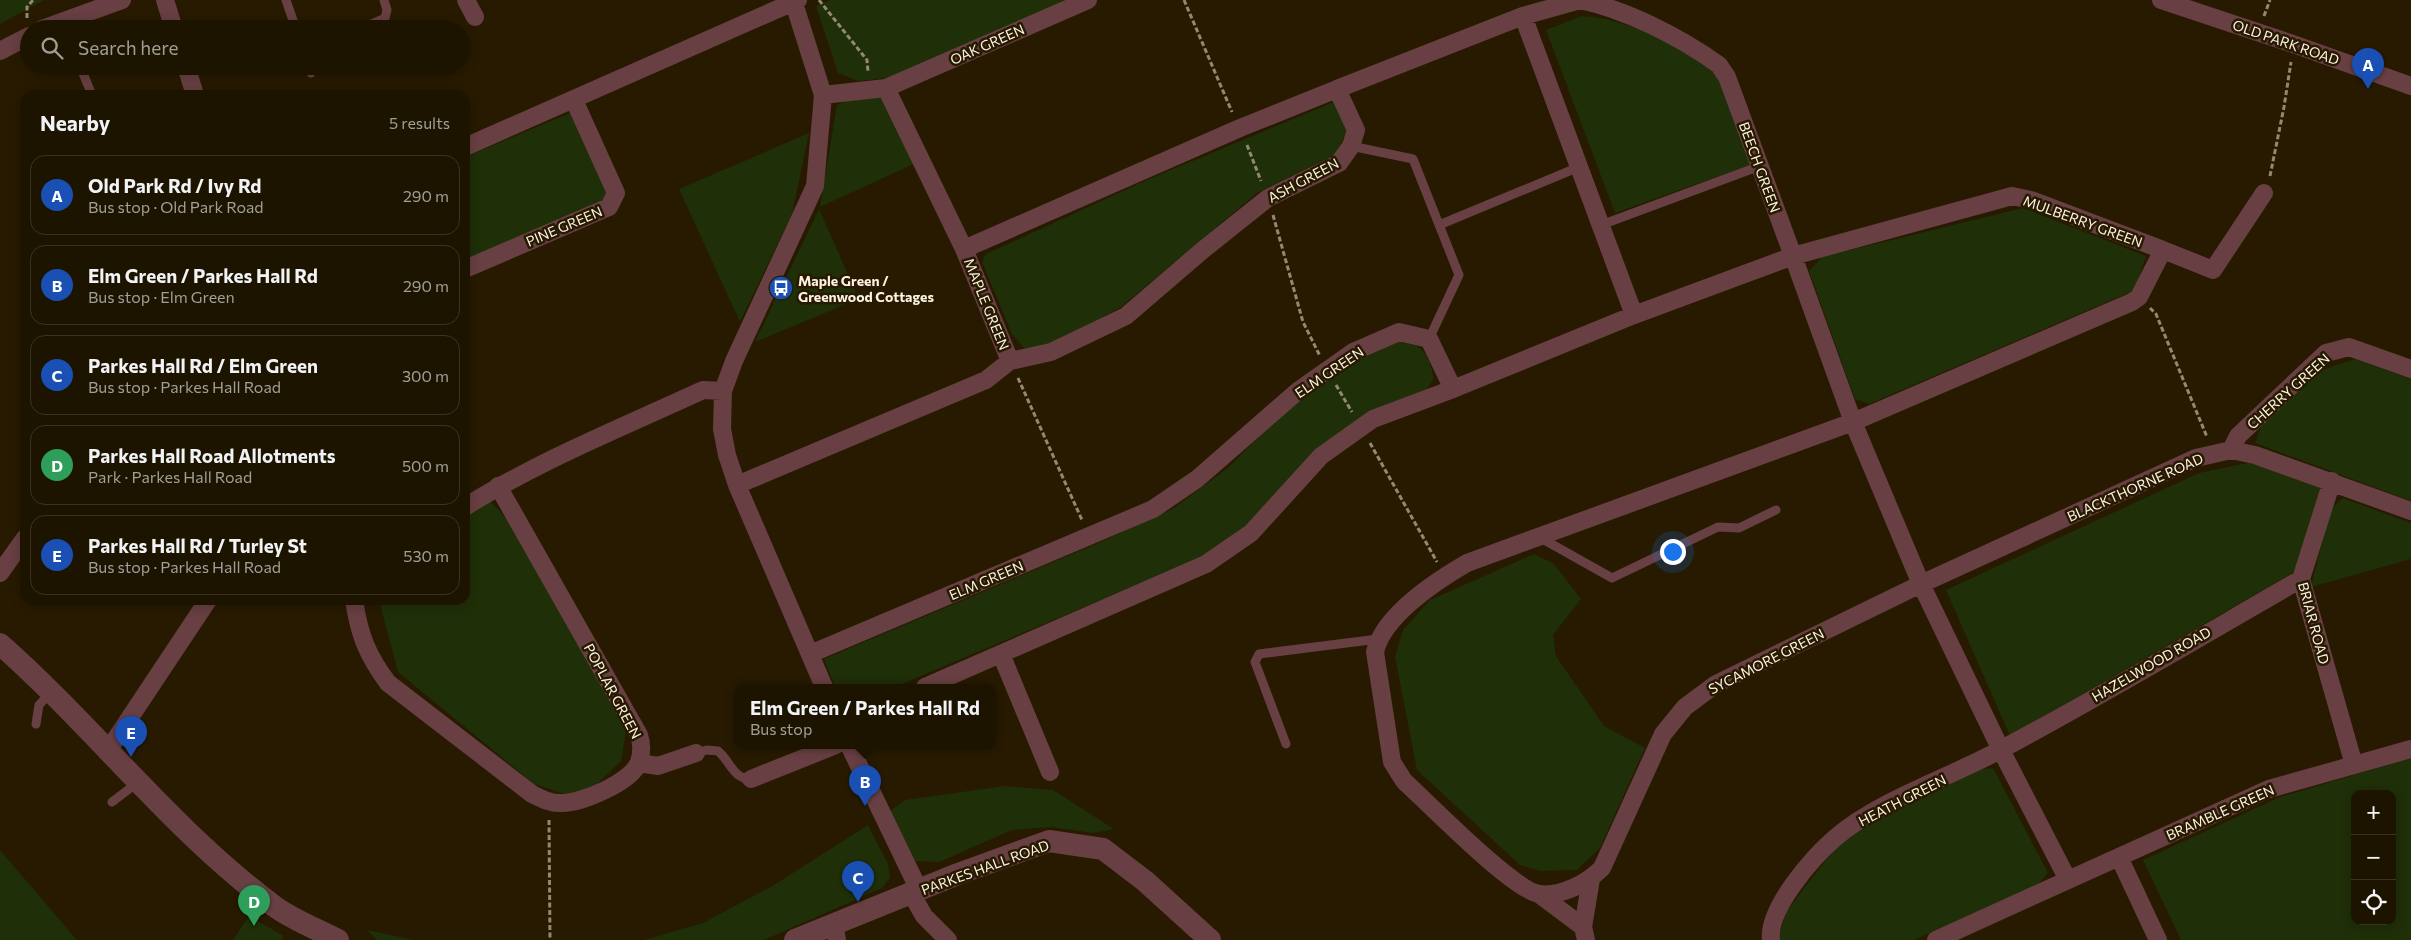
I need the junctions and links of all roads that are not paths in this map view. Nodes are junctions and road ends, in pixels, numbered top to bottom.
1 (122, 0) edge
2 (166, 0) edge
3 (286, 0) edge
4 (384, 0) edge
5 (466, 0) edge
6 (1088, 0) edge
7 (1580, 0) edge
8 (2161, 0) edge
9 (795, 1) edge
10 (476, 16) dead end
11 (1523, 16) junction
12 (75, 20) edge
13 (172, 20) edge
14 (293, 20) edge
15 (380, 20) edge
16 (20, 41) edge
17 (0, 51) edge
18 (84, 75) edge
19 (189, 75) edge
20 (2411, 86) edge
21 (878, 89) junction
22 (1337, 89) junction
23 (90, 90) edge
24 (193, 90) edge
25 (823, 95) junction
26 (574, 100) junction
27 (470, 145) edge
28 (1351, 146) junction
29 (1760, 166) junction
30 (1579, 167) junction
31 (2264, 193) road end
32 (1439, 224) junction
33 (1601, 225) junction
34 (964, 249) junction
35 (2163, 250) junction
36 (1792, 256) junction
37 (470, 267) edge
38 (1634, 315) junction
39 (1429, 339) junction
40 (1010, 362) junction
41 (2411, 369) edge
42 (1453, 389) junction
43 (723, 392) junction
44 (1853, 422) junction
45 (2222, 452) junction
46 (2332, 481) junction
47 (498, 486) junction
48 (737, 486) junction
49 (470, 504) edge
50 (1776, 510) dead end
51 (2411, 511) edge
52 (1539, 537) junction
53 (20, 545) edge
54 (0, 573) edge
55 (2301, 579) junction
56 (1921, 584) junction
57 (205, 605) edge
58 (355, 605) edge
59 (1378, 639) junction
60 (0, 644) edge
61 (810, 654) junction
62 (1001, 654) junction
63 (823, 684) edge
64 (932, 684) edge
65 (51, 692) junction
66 (36, 724) dead end
67 (1286, 744) dead end
68 (826, 749) edge
69 (851, 749) edge
70 (2411, 749) edge
71 (2001, 750) junction
72 (108, 752) junction
73 (696, 753) joint
74 (639, 763) junction
75 (2354, 765) junction
76 (1050, 772) dead end
77 (752, 779) joint
78 (138, 783) junction
79 (112, 802) dead end
80 (2119, 857) junction
81 (1591, 878) junction
82 (2068, 880) junction
83 (915, 892) junction
84 (1539, 894) junction
85 (835, 932) edge
86 (1584, 934) edge
87 (338, 940) edge
88 (795, 940) edge
89 (948, 940) edge
90 (1210, 940) edge
91 (1771, 940) edge
92 (1936, 940) edge
93 (2158, 940) edge

1 - 12 street
2 - 13 street
3 - 14 lane
4 - 15 lane
5 - 10 street
6 - 21 street, OAK GREEN
7 - 11 street, BEECH GREEN
7 - 29 street, BEECH GREEN
8 - 20 street, OLD PARK ROAD
9 - 25 street
9 - 26 street
11 - 22 street, BEECH GREEN
11 - 30 street
16 - 17 street
18 - 23 lane
19 - 24 street
21 - 25 street
21 - 34 street, MAPLE GREEN
22 - 28 street, ASH GREEN
22 - 34 street
25 - 43 street
26 - 27 street
26 - 37 street, PINE GREEN
28 - 32 lane
28 - 40 street, ASH GREEN
29 - 33 lane
29 - 36 street, BEECH GREEN
30 - 32 lane
30 - 33 street
31 - 35 street, MULBERRY GREEN
32 - 39 lane
33 - 38 street
34 - 40 street, MAPLE GREEN
35 - 36 street, MULBERRY GREEN
35 - 44 street
36 - 38 street
36 - 44 street
38 - 42 street
39 - 42 street
39 - 61 street, ELM GREEN
40 - 48 street, MAPLE GREEN
41 - 45 street, CHERRY GREEN
42 - 62 street
43 - 47 street
43 - 48 street
44 - 52 street
44 - 56 street
45 - 46 street, BLACKTHORNE ROAD
45 - 56 street, BLACKTHORNE ROAD
46 - 51 street, BLACKTHORNE ROAD
46 - 55 street, BRIAR ROAD
47 - 49 street
47 - 74 street, POPLAR GREEN
48 - 61 street
50 - 52 lane
52 - 59 street
53 - 54 street
55 - 71 street, HAZELWOOD ROAD
55 - 75 street, BRIAR ROAD
56 - 71 street
56 - 81 street, SYCAMORE GREEN
57 - 72 street
58 - 74 street
59 - 67 lane
59 - 84 street
60 - 65 street
61 - 63 street
62 - 64 street
62 - 76 street
65 - 66 lane
65 - 72 street
68 - 77 street
69 - 83 street
70 - 75 street, BRAMBLE GREEN
71 - 82 street
71 - 91 street, HEATH GREEN
72 - 78 street
73 - 74 street
73 - 77 lane
75 - 80 street, BRAMBLE GREEN
78 - 79 lane
78 - 87 street
80 - 82 street, BRAMBLE GREEN
80 - 93 street
81 - 84 street, SYCAMORE GREEN
81 - 86 street
82 - 92 street
83 - 85 street, PARKES HALL ROAD
83 - 89 street
83 - 90 street, PARKES HALL ROAD
84 - 86 street
85 - 88 street, PARKES HALL ROAD

